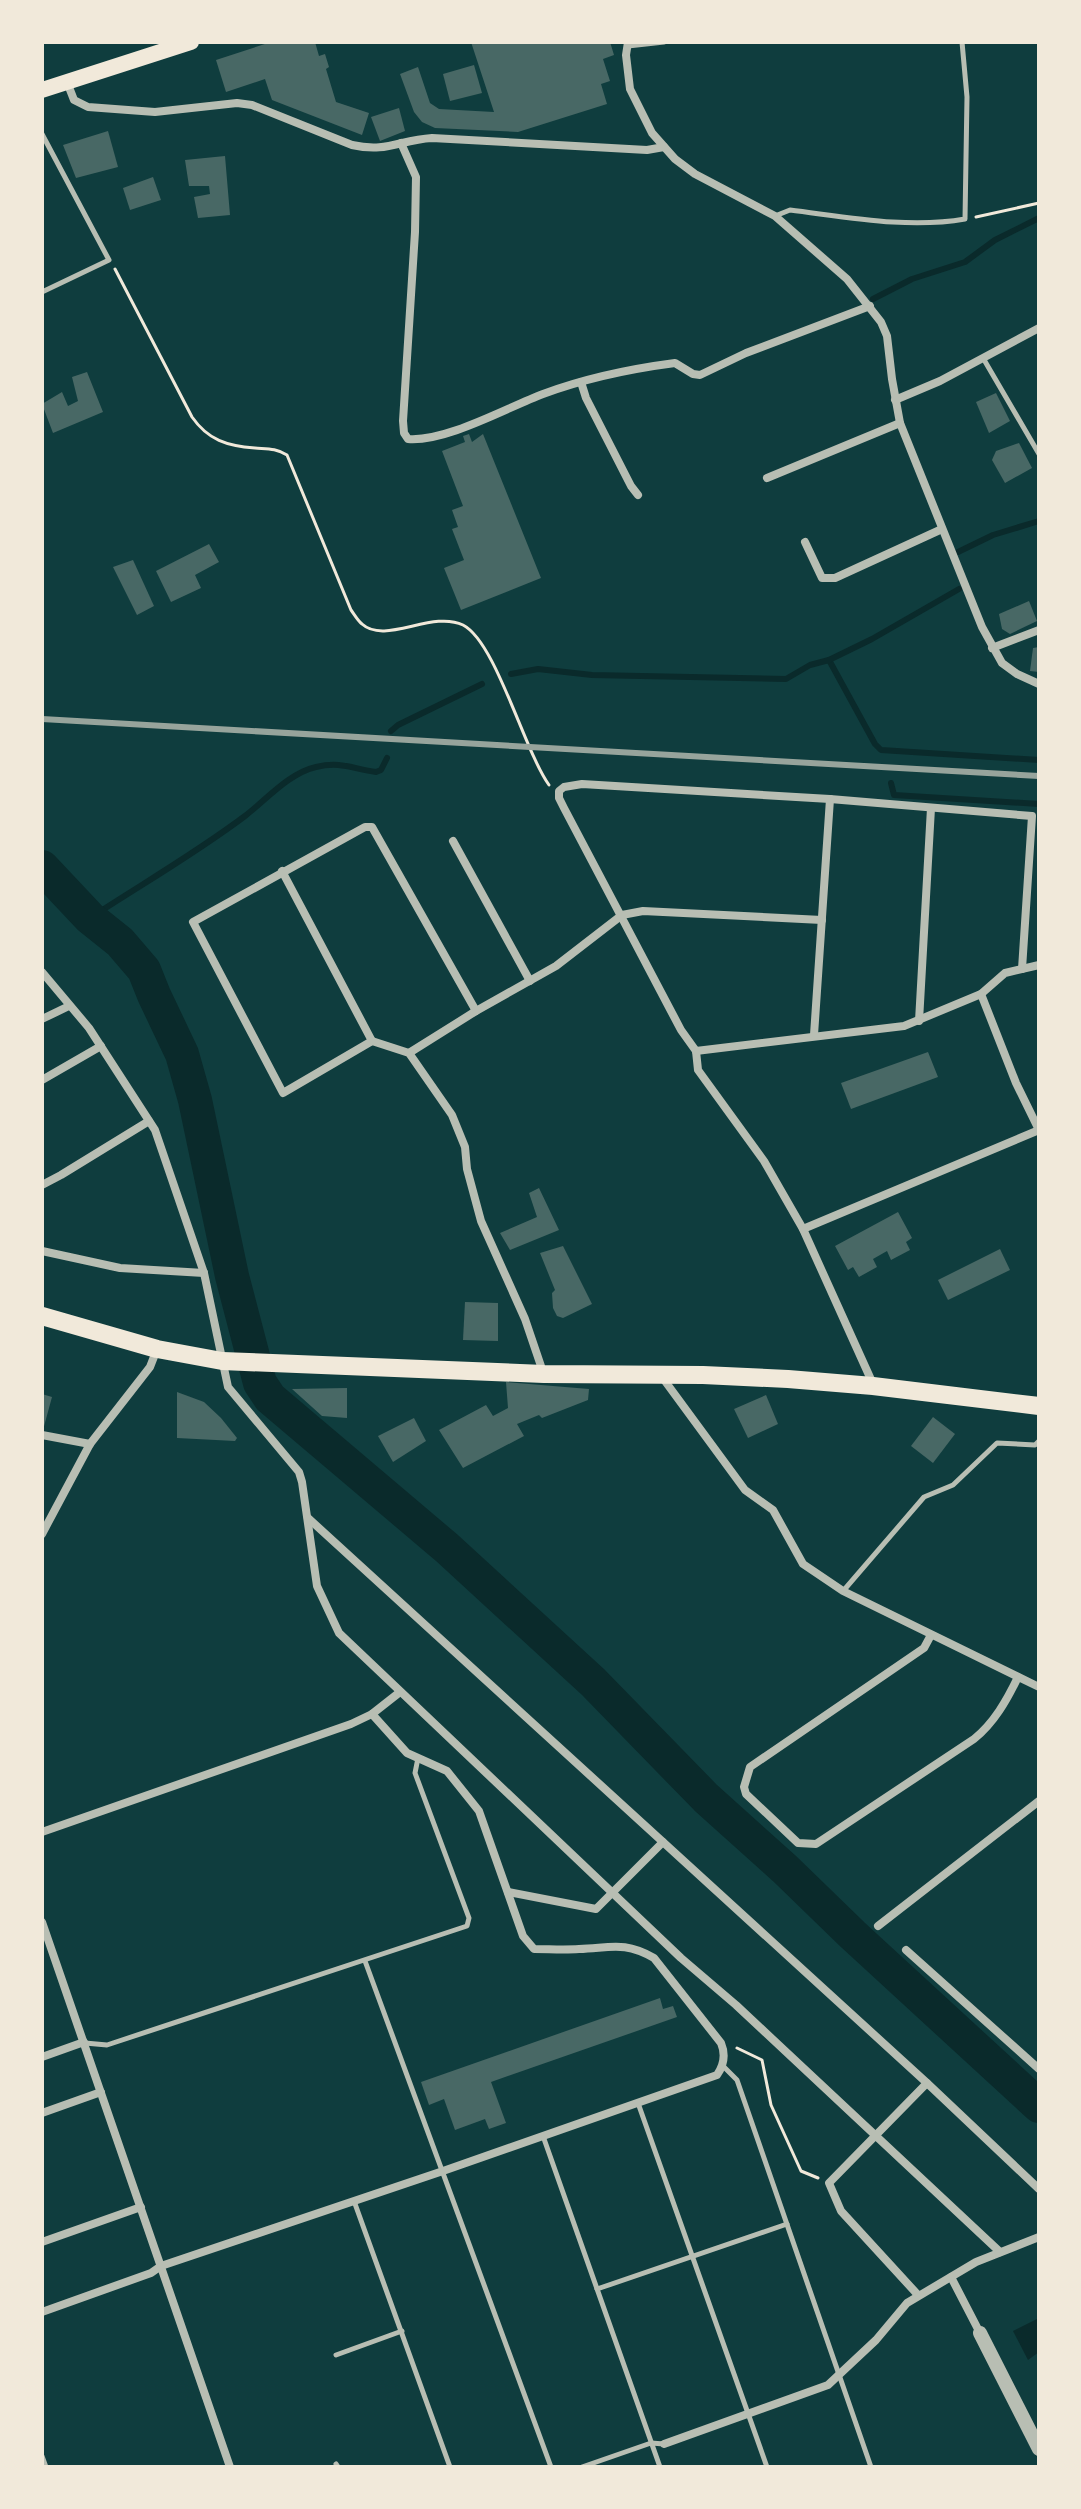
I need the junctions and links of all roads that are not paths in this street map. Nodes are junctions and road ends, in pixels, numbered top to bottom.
1 (191, 42) edge
2 (664, 42) edge
3 (962, 42) edge
4 (628, 44) edge
5 (149, 49) edge
6 (67, 82) junction
7 (42, 90) edge
8 (42, 134) edge
9 (401, 143) junction
10 (664, 147) junction
11 (775, 216) junction
12 (42, 292) edge
13 (870, 306) junction
14 (1039, 328) edge
15 (983, 358) junction
16 (581, 382) junction
17 (895, 400) junction
18 (900, 423) junction
19 (1039, 454) edge
20 (767, 478) dead end
21 (638, 495) dead end
22 (942, 529) junction
23 (805, 542) dead end
24 (1039, 630) edge
25 (992, 648) junction
26 (1039, 684) edge
27 (830, 799) junction
28 (931, 808) junction
29 (453, 841) dead end
30 (282, 871) junction
31 (622, 915) junction
32 (822, 920) junction
33 (1039, 965) edge
34 (1022, 969) junction
35 (42, 972) edge
36 (530, 981) junction
37 (981, 994) junction
38 (69, 1006) junction
39 (476, 1011) junction
40 (42, 1019) edge
41 (919, 1021) junction
42 (814, 1035) junction
43 (372, 1041) junction
44 (101, 1046) junction
45 (696, 1051) junction
46 (409, 1053) junction
47 (42, 1080) edge
48 (149, 1121) junction
49 (42, 1185) edge
50 (803, 1229) junction
51 (42, 1251) edge
52 (204, 1273) junction
53 (42, 1316) edge
54 (157, 1349) junction
55 (227, 1361) junction
56 (544, 1374) junction
57 (661, 1375) junction
58 (873, 1386) junction
59 (1039, 1406) edge
60 (42, 1435) edge
61 (1039, 1441) edge
62 (90, 1444) junction
63 (307, 1517) junction
64 (42, 1534) edge
65 (843, 1591) junction
66 (931, 1635) junction
67 (1018, 1677) junction
68 (1039, 1687) edge
69 (400, 1692) junction
70 (372, 1714) junction
71 (418, 1758) junction
72 (1039, 1801) edge
73 (42, 1832) edge
74 (663, 1842) junction
75 (508, 1892) junction
76 (613, 1894) junction
77 (42, 1922) edge
78 (878, 1926) dead end
79 (44, 1934) edge
80 (906, 1950) dead end
81 (365, 1961) junction
82 (84, 2042) junction
83 (42, 2057) edge
84 (723, 2066) junction
85 (1038, 2067) edge
86 (927, 2083) junction
87 (101, 2092) junction
88 (638, 2102) junction
89 (42, 2113) edge
90 (543, 2135) junction
91 (875, 2135) junction
92 (443, 2171) junction
93 (1039, 2189) edge
94 (354, 2200) junction
95 (141, 2207) junction
96 (787, 2224) junction
97 (1039, 2237) edge
98 (42, 2242) edge
99 (1000, 2252) junction
100 (692, 2257) junction
101 (161, 2266) junction
102 (951, 2277) junction
103 (597, 2289) junction
104 (918, 2295) junction
105 (42, 2312) edge
106 (402, 2331) junction
107 (980, 2333) joint
108 (336, 2355) dead end
109 (839, 2376) junction
110 (748, 2414) junction
111 (651, 2443) junction
112 (664, 2444) joint
113 (1039, 2449) edge
114 (42, 2456) edge
115 (46, 2467) edge
116 (230, 2467) edge
117 (450, 2467) edge
118 (551, 2467) edge
119 (582, 2467) edge
120 (660, 2467) edge
121 (767, 2467) edge
122 (871, 2467) edge

1 - 5 main road
2 - 4 lane
3 - 11 lane
4 - 10 street
5 - 6 main road
6 - 7 main road
6 - 9 street
8 - 12 lane
9 - 10 street
9 - 16 street
10 - 11 street
11 - 13 street
13 - 16 street
13 - 17 street
14 - 15 street
15 - 17 street
15 - 19 lane
16 - 21 street
17 - 18 street
18 - 20 street
18 - 22 street
22 - 23 street
22 - 25 street
24 - 25 street
25 - 26 street
27 - 28 street
27 - 31 street
27 - 32 street
28 - 34 street
28 - 41 street
29 - 36 street
30 - 39 street
30 - 43 street
30 - 43 street
31 - 32 street
31 - 36 street
31 - 45 street
32 - 42 street
33 - 34 street
34 - 37 street
35 - 38 street
36 - 39 street
37 - 41 street
37 - 50 street
38 - 40 street
38 - 44 street
39 - 46 street
41 - 42 street
42 - 45 street
43 - 46 street
44 - 47 street
44 - 48 street
45 - 50 street
46 - 56 street
48 - 49 street
48 - 52 street
50 - 58 street
51 - 52 street
52 - 55 street
53 - 54 main road
54 - 55 main road
54 - 62 street
55 - 56 main road
55 - 63 street
56 - 57 main road
57 - 58 main road
57 - 65 street
58 - 59 main road
60 - 62 street
61 - 65 lane
62 - 64 street
63 - 69 street
63 - 74 street
65 - 66 street
66 - 67 street
66 - 67 street
67 - 68 street
69 - 70 street
69 - 76 street
70 - 71 street
70 - 73 street
71 - 75 street
71 - 81 lane
72 - 78 street
74 - 76 street
74 - 86 street
75 - 76 street
75 - 84 street
76 - 91 street
77 - 79 street
79 - 82 street
80 - 85 street
81 - 82 lane
81 - 92 lane
82 - 83 street
82 - 87 street
84 - 88 street
84 - 96 lane
86 - 91 street
86 - 93 street
87 - 89 street
87 - 95 street
88 - 90 street
88 - 100 lane
90 - 92 street
90 - 103 lane
91 - 99 street
91 - 104 street
92 - 94 street
92 - 118 lane
94 - 101 street
94 - 106 lane
95 - 98 street
95 - 101 street
96 - 100 lane
96 - 109 lane
97 - 99 street
99 - 102 street
100 - 103 lane
100 - 110 lane
101 - 105 street
101 - 116 street
102 - 104 street
102 - 107 street
103 - 111 lane
104 - 109 street
106 - 108 lane
106 - 117 lane
107 - 113 street
109 - 110 street
109 - 122 lane
110 - 112 street
110 - 121 lane
111 - 112 lane
111 - 119 lane
111 - 120 lane
114 - 115 lane

